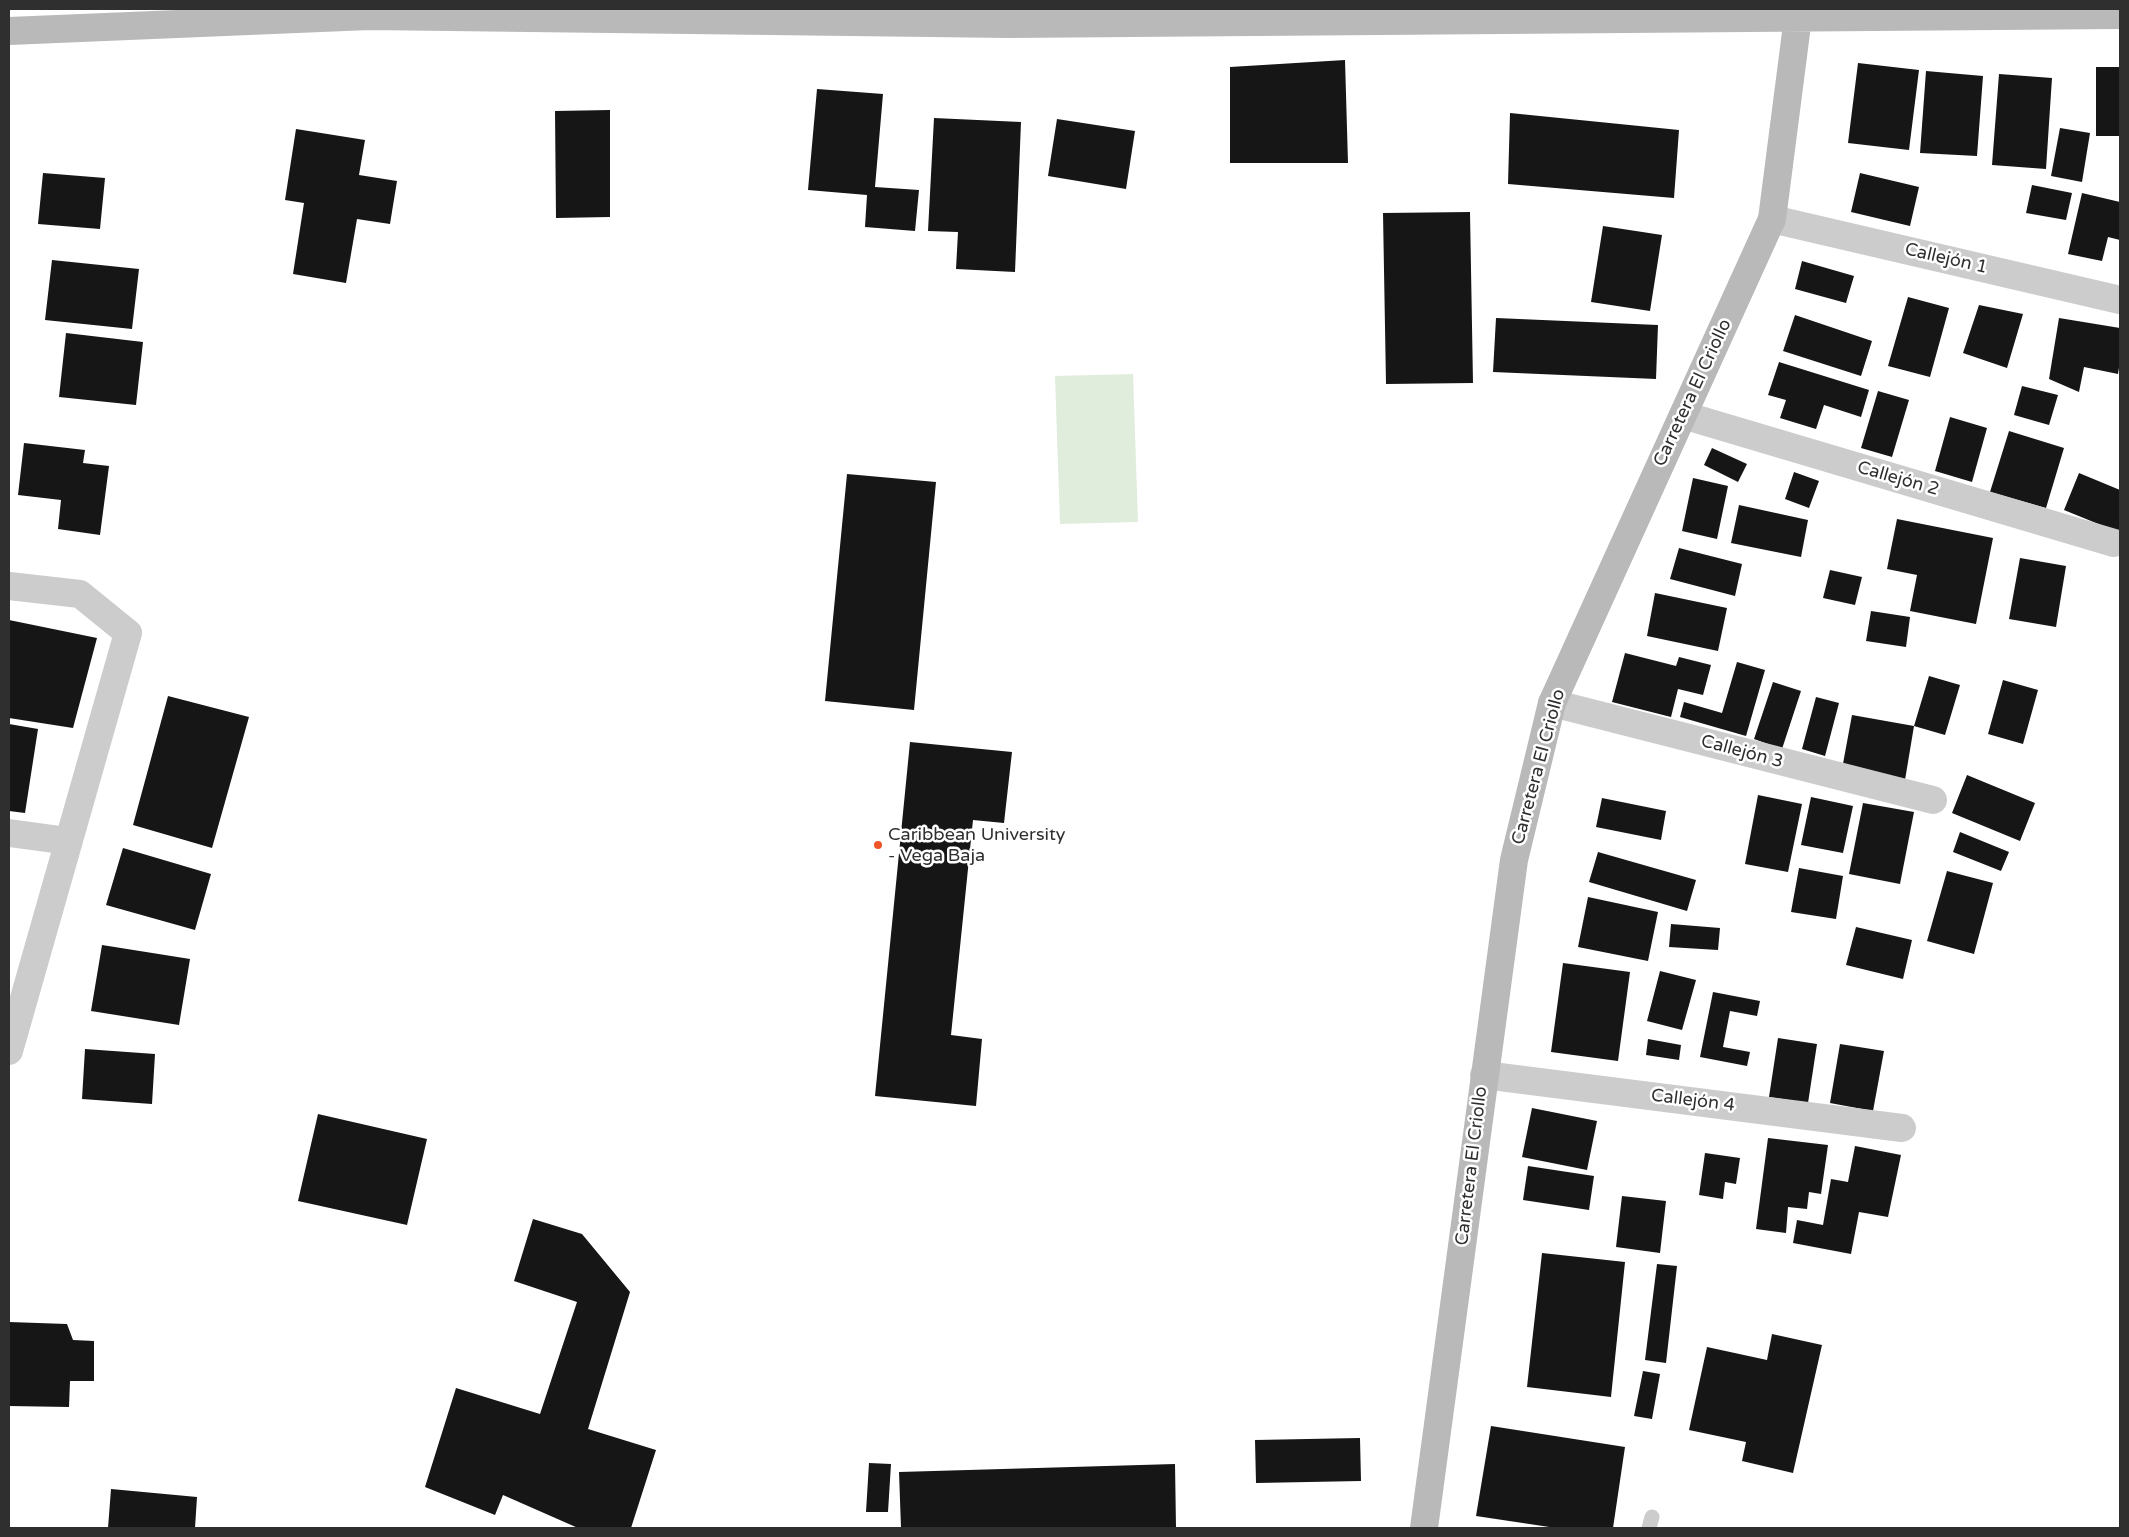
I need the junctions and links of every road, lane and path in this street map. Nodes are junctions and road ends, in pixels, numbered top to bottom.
1 (2120, 15) edge
2 (1798, 17) junction
3 (9, 31) edge
4 (1772, 219) junction
5 (2120, 300) edge
6 (1682, 415) junction
7 (2114, 543) dead end
8 (9, 586) edge
9 (1552, 702) junction
10 (1933, 800) dead end
11 (9, 833) edge
12 (68, 841) junction
13 (9, 1051) edge
14 (1484, 1075) junction
15 (1902, 1128) dead end
16 (1424, 1528) edge

1 - 2 street
2 - 3 street
2 - 4 street, Carretera El Criollo
4 - 5 street, Callejón 1
4 - 6 street, Carretera El Criollo
6 - 7 street, Callejón 2
6 - 9 street, Carretera El Criollo
8 - 12 street
9 - 10 street, Callejón 3
9 - 14 street, Carretera El Criollo
11 - 12 street
12 - 13 street
14 - 15 street, Callejón 4
14 - 16 street, Carretera El Criollo

